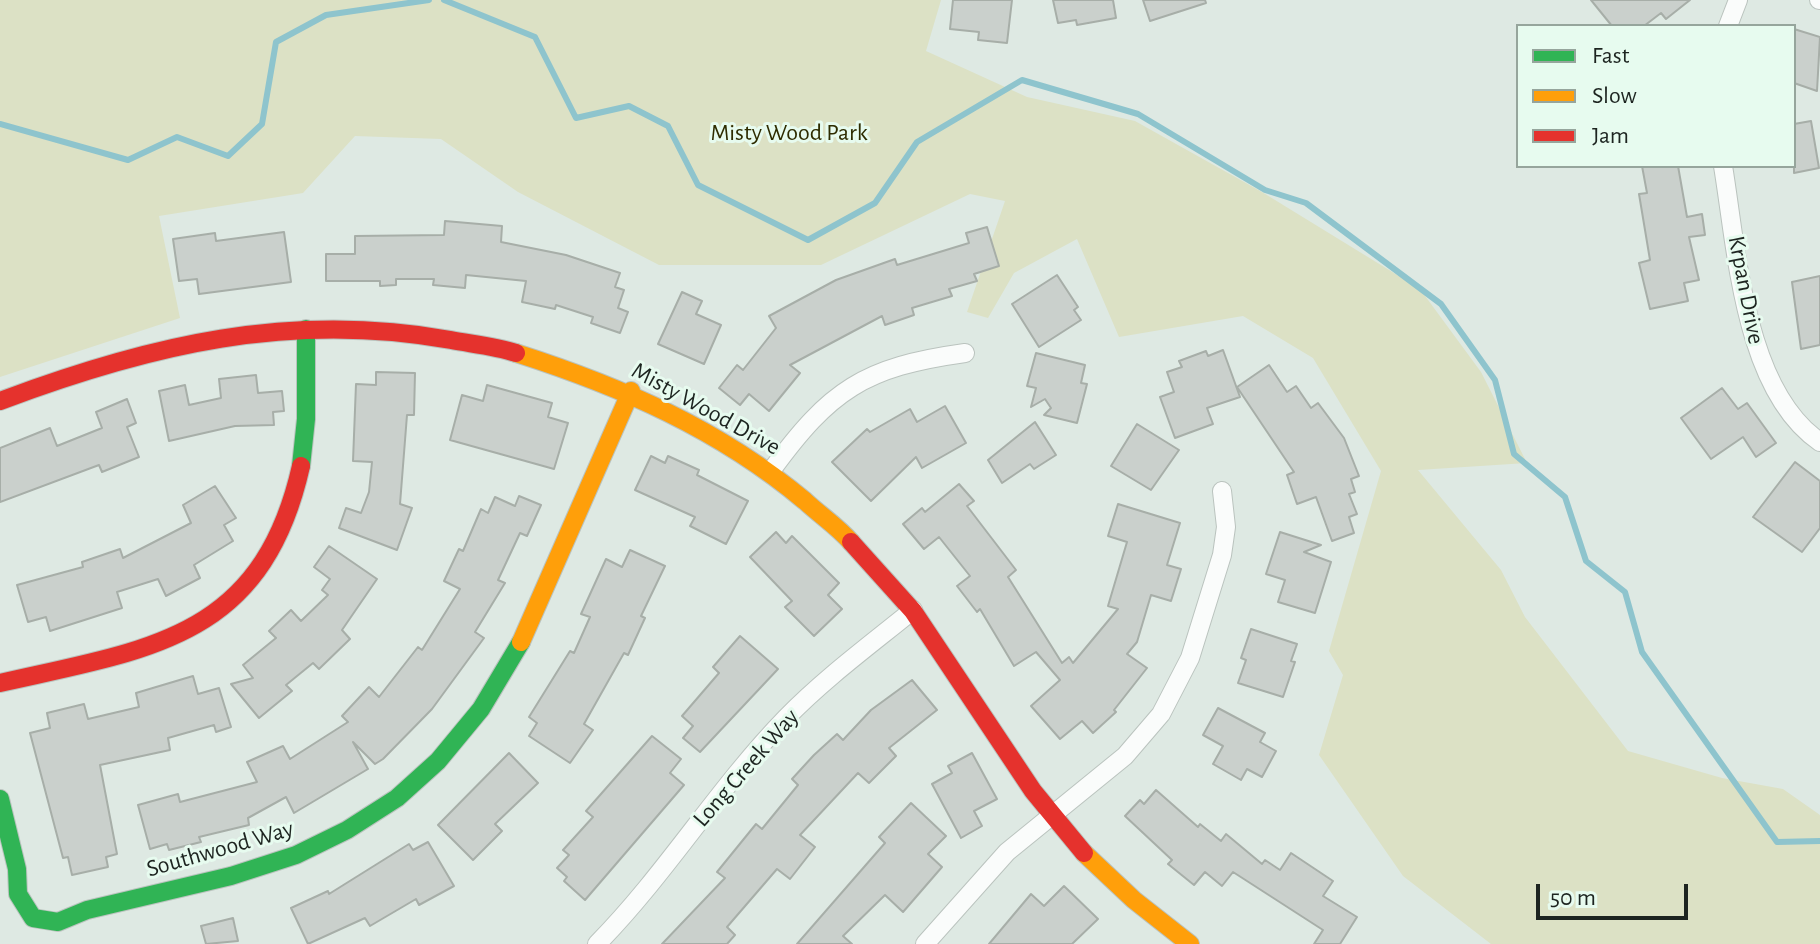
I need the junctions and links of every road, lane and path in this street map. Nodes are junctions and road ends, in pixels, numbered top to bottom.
1 (1738, 0) edge
2 (1729, 24) edge
3 (1723, 168) edge
4 (306, 329) junction
5 (965, 353) dead end
6 (631, 391) junction
7 (0, 401) edge
8 (1820, 442) edge
9 (771, 471) junction
10 (1222, 491) dead end
11 (913, 610) junction
12 (0, 683) edge
13 (0, 799) edge
14 (1051, 816) junction
15 (597, 944) edge
16 (925, 944) edge
17 (1190, 944) edge

1 - 2 street
3 - 8 street, Krpan Drive
4 - 6 street, Misty Wood Drive
4 - 7 street, Misty Wood Drive
4 - 12 street
5 - 9 street
6 - 9 street, Misty Wood Drive
6 - 13 street, Southwood Way
9 - 11 street, Misty Wood Drive
10 - 14 street
11 - 14 street, Misty Wood Drive
11 - 15 street, Long Creek Way
14 - 16 street
14 - 17 street, Misty Wood Drive

